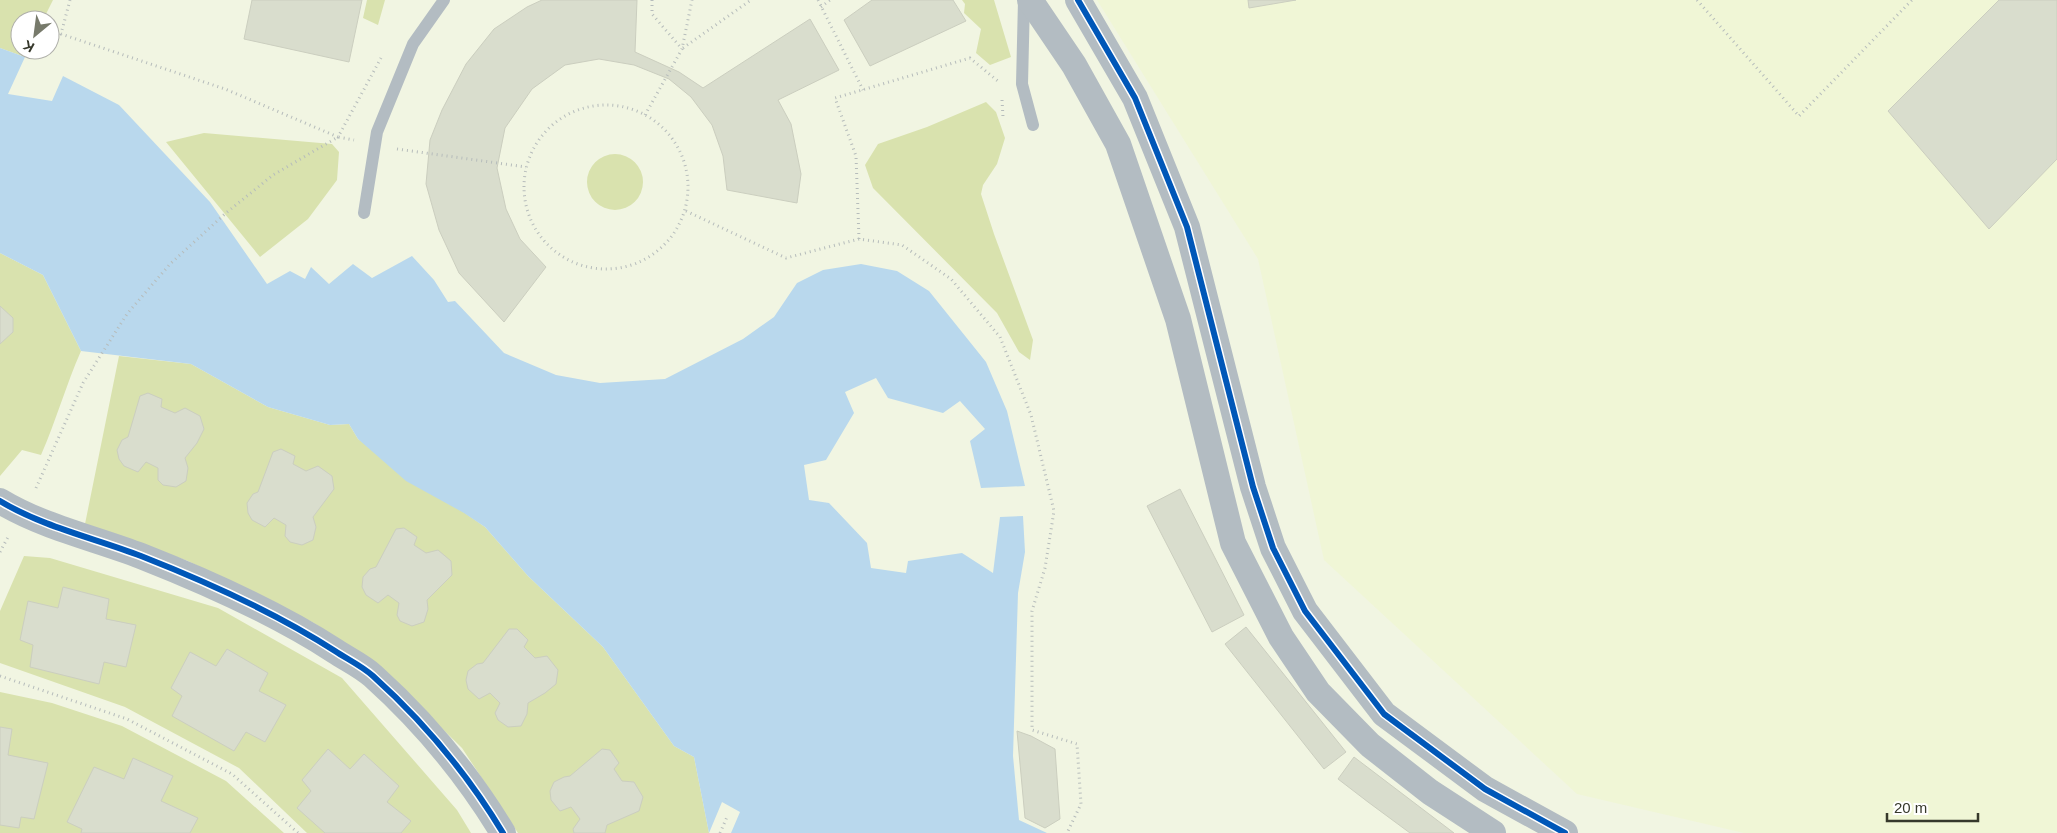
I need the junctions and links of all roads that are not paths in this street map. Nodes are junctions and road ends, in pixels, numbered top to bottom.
1 (444, 0) edge
2 (1024, 0) edge
3 (1030, 0) edge
4 (1078, 0) edge
5 (1033, 125) dead end
6 (364, 214) dead end
7 (10, 507) edge
8 (503, 833) edge
9 (1493, 833) edge
10 (1565, 833) edge

1 - 6 lane
2 - 5 lane
3 - 9 street
4 - 10 street
7 - 8 street

